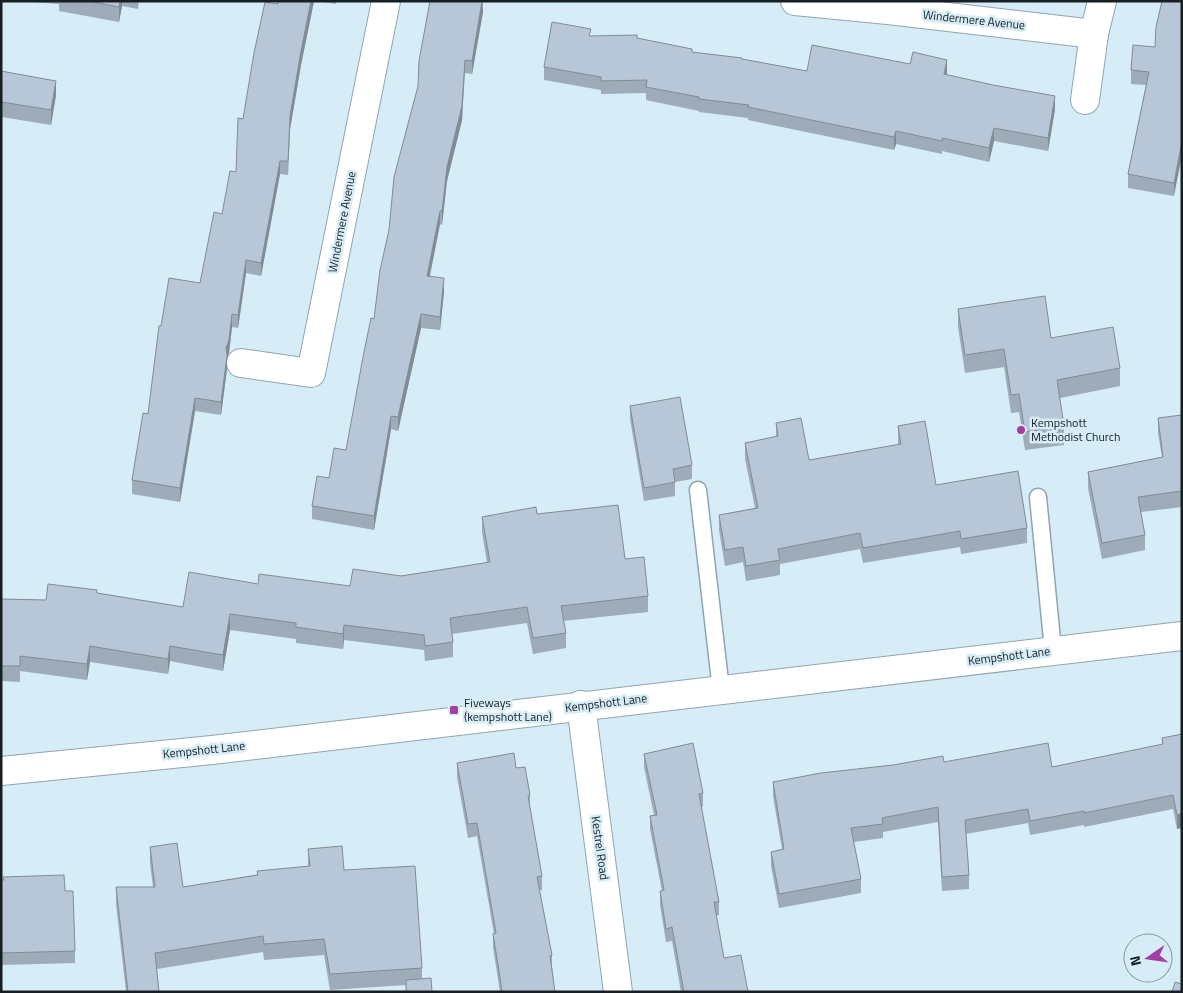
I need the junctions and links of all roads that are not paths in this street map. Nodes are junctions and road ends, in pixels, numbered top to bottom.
1 (386, 1) edge
2 (795, 1) edge
3 (1102, 1) edge
4 (1094, 34) junction
5 (1085, 100) dead end
6 (241, 363) dead end
7 (698, 490) dead end
8 (1038, 497) dead end
9 (1182, 636) edge
10 (1053, 650) junction
11 (721, 690) junction
12 (581, 705) junction
13 (1, 771) edge
14 (618, 992) edge

1 - 6 street, Windermere Avenue
2 - 4 street, Windermere Avenue
3 - 4 street
4 - 5 street
7 - 11 lane
8 - 10 lane
9 - 10 street, Kempshott Lane
10 - 11 street, Kempshott Lane
11 - 12 street, Kempshott Lane
12 - 13 street, Kempshott Lane
12 - 14 street, Kestrel Road

